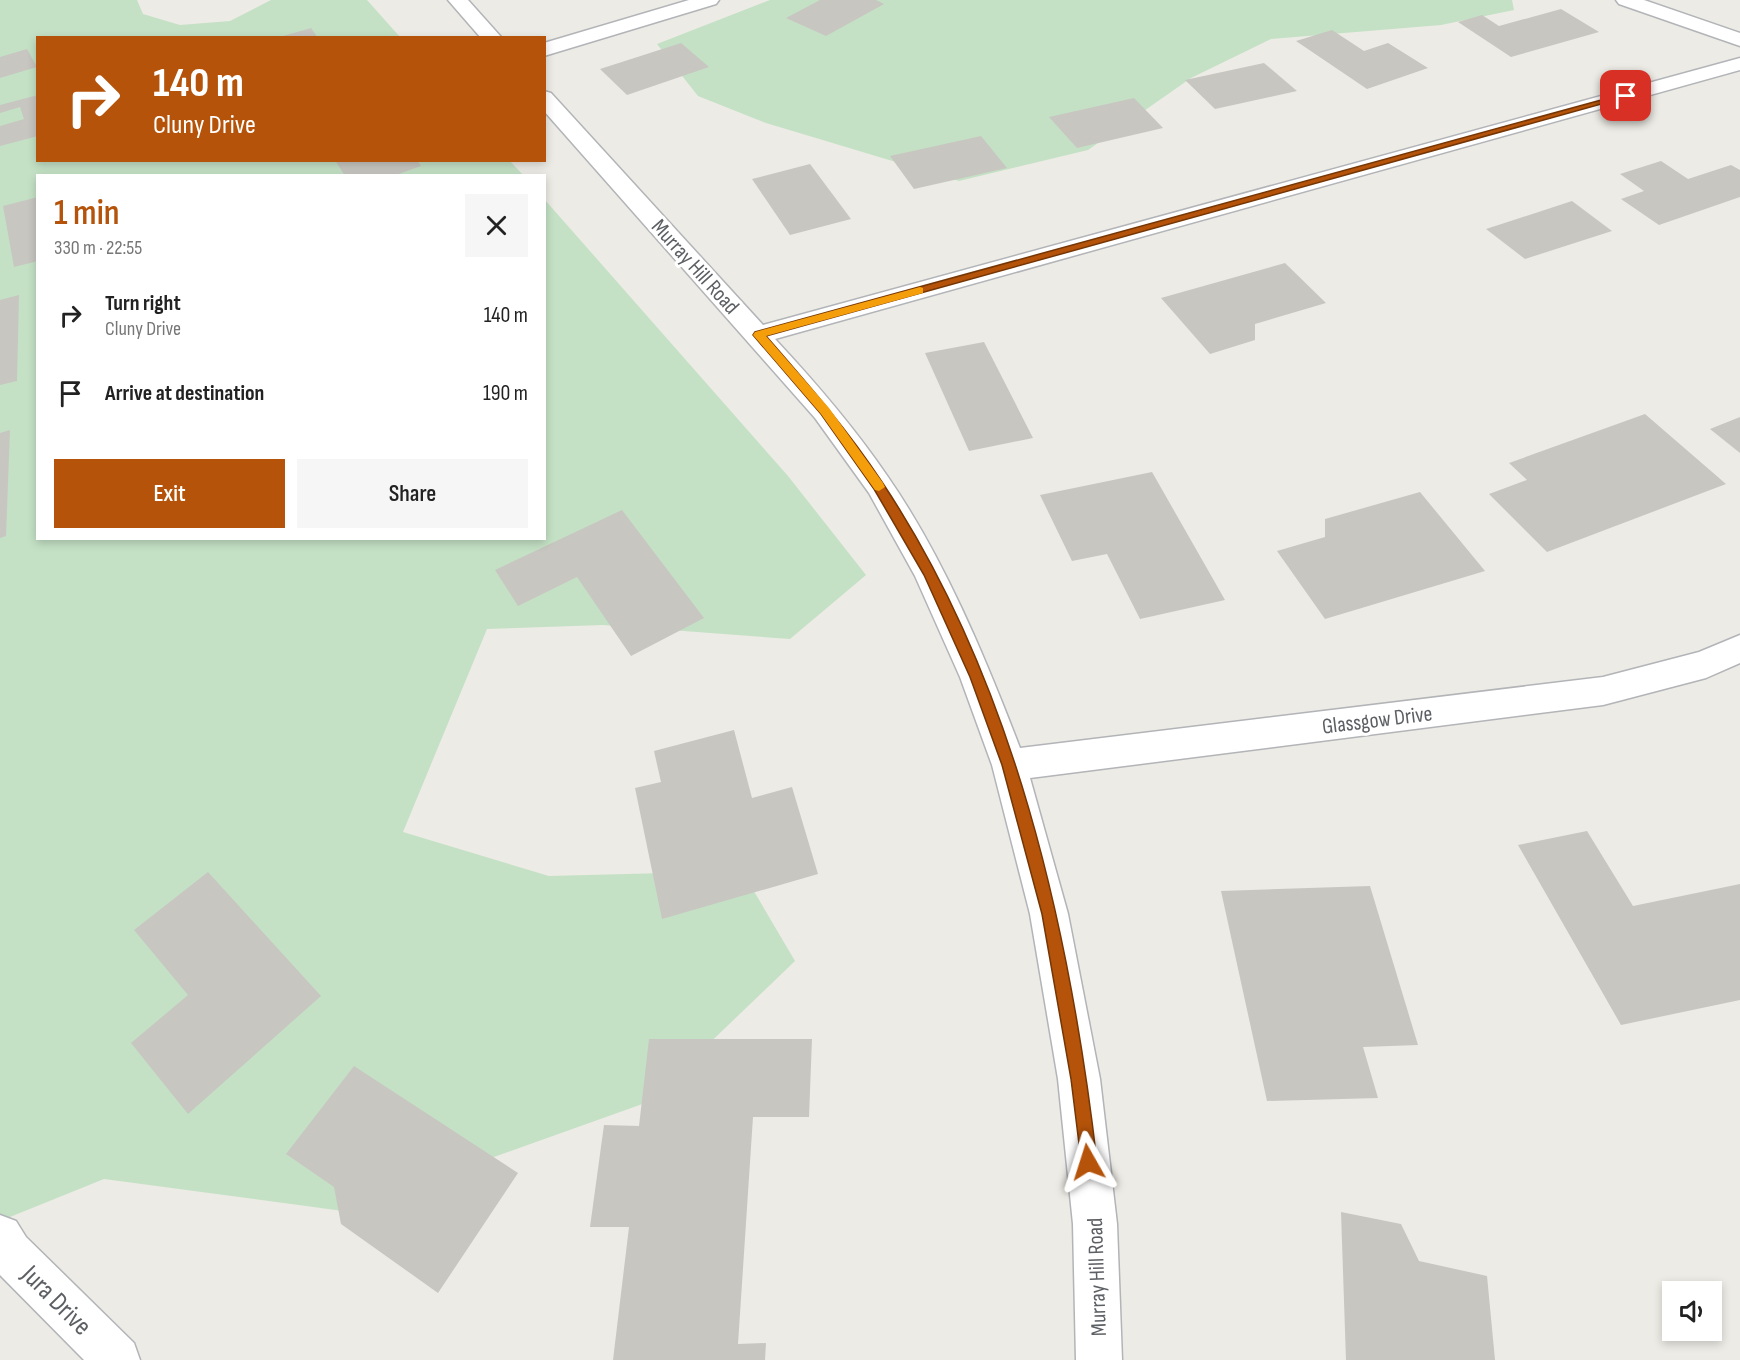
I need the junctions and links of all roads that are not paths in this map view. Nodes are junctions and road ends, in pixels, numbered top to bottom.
1 (458, 0) edge
2 (709, 0) edge
3 (1626, 0) edge
4 (490, 36) edge
5 (1740, 40) edge
6 (546, 49) edge
7 (1740, 64) edge
8 (546, 99) edge
9 (758, 335) junction
10 (1740, 648) edge
11 (1009, 765) junction
12 (0, 1237) edge
13 (117, 1360) edge
14 (1099, 1360) edge

1 - 4 street
2 - 6 street
3 - 5 street
7 - 9 street
8 - 9 street, Murray Hill Road
9 - 11 street, Murray Hill Road
10 - 11 street, Glassgow Drive
11 - 14 street, Murray Hill Road
12 - 13 street, Jura Drive

